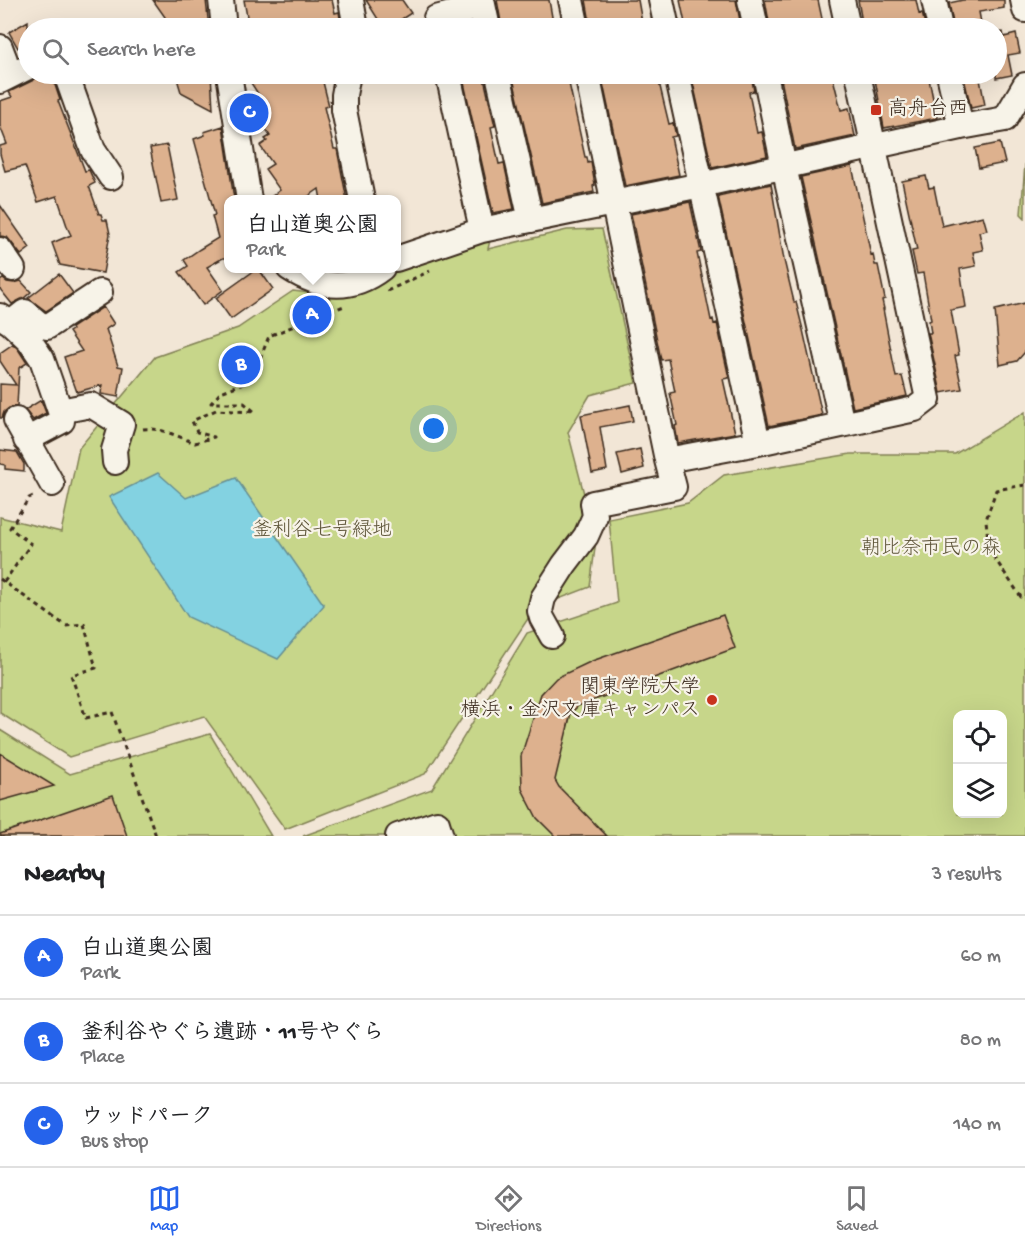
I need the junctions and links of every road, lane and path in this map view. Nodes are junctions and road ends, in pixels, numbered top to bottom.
1 (221, 0) edge
2 (351, 0) edge
3 (571, 0) edge
4 (661, 0) edge
5 (750, 0) edge
6 (842, 0) edge
7 (934, 0) edge
8 (1023, 0) edge
9 (1025, 10) edge
10 (484, 12) edge
11 (223, 18) edge
12 (354, 18) edge
13 (436, 18) edge
14 (575, 18) edge
15 (665, 18) edge
16 (754, 18) edge
17 (846, 18) edge
18 (938, 18) edge
19 (0, 47) edge
20 (18, 72) edge
21 (3, 80) edge
22 (70, 84) edge
23 (231, 84) edge
24 (346, 84) edge
25 (450, 84) edge
26 (500, 84) edge
27 (589, 84) edge
28 (679, 84) edge
29 (767, 84) edge
30 (860, 84) edge
31 (952, 84) edge
32 (1025, 85) edge
33 (961, 126) junction
34 (874, 146) junction
35 (784, 167) junction
36 (111, 177) dead end
37 (701, 185) junction
38 (248, 195) edge
39 (361, 195) edge
40 (614, 203) junction
41 (531, 220) junction
42 (482, 230) junction
43 (401, 257) edge
44 (296, 273) edge
45 (376, 273) edge
46 (100, 292) dead end
47 (336, 309) dead end
48 (5, 320) edge
49 (47, 327) junction
50 (42, 359) junction
51 (60, 411) junction
52 (842, 424) junction
53 (119, 437) junction
54 (758, 443) junction
55 (667, 460) junction
56 (115, 462) dead end
57 (52, 484) joint
58 (1025, 485) edge
59 (2, 581) edge
60 (1025, 598) edge
61 (552, 636) dead end
62 (156, 836) edge
63 (398, 836) edge
64 (441, 836) edge

1 - 11 street
2 - 12 street
3 - 14 street
4 - 15 street
5 - 16 street
6 - 17 street
7 - 18 street
8 - 9 street
10 - 13 street
19 - 21 street
20 - 21 street
22 - 36 street
23 - 38 street
24 - 39 street
25 - 42 street
26 - 41 street
27 - 40 street
28 - 37 street
29 - 35 street
30 - 34 street
31 - 33 street
32 - 33 street
33 - 34 street
34 - 35 street
34 - 52 street
35 - 37 street
35 - 52 street
37 - 40 street
37 - 54 street
40 - 41 street
40 - 55 street
41 - 42 street
42 - 43 street
44 - 45 street
46 - 49 street
47 - 53 path
48 - 49 street
48 - 50 street
49 - 50 street
50 - 51 street
51 - 53 street
51 - 57 street
52 - 54 street
53 - 56 street
54 - 55 street
55 - 61 street
57 - 59 path
58 - 60 path
59 - 62 path
63 - 64 street

